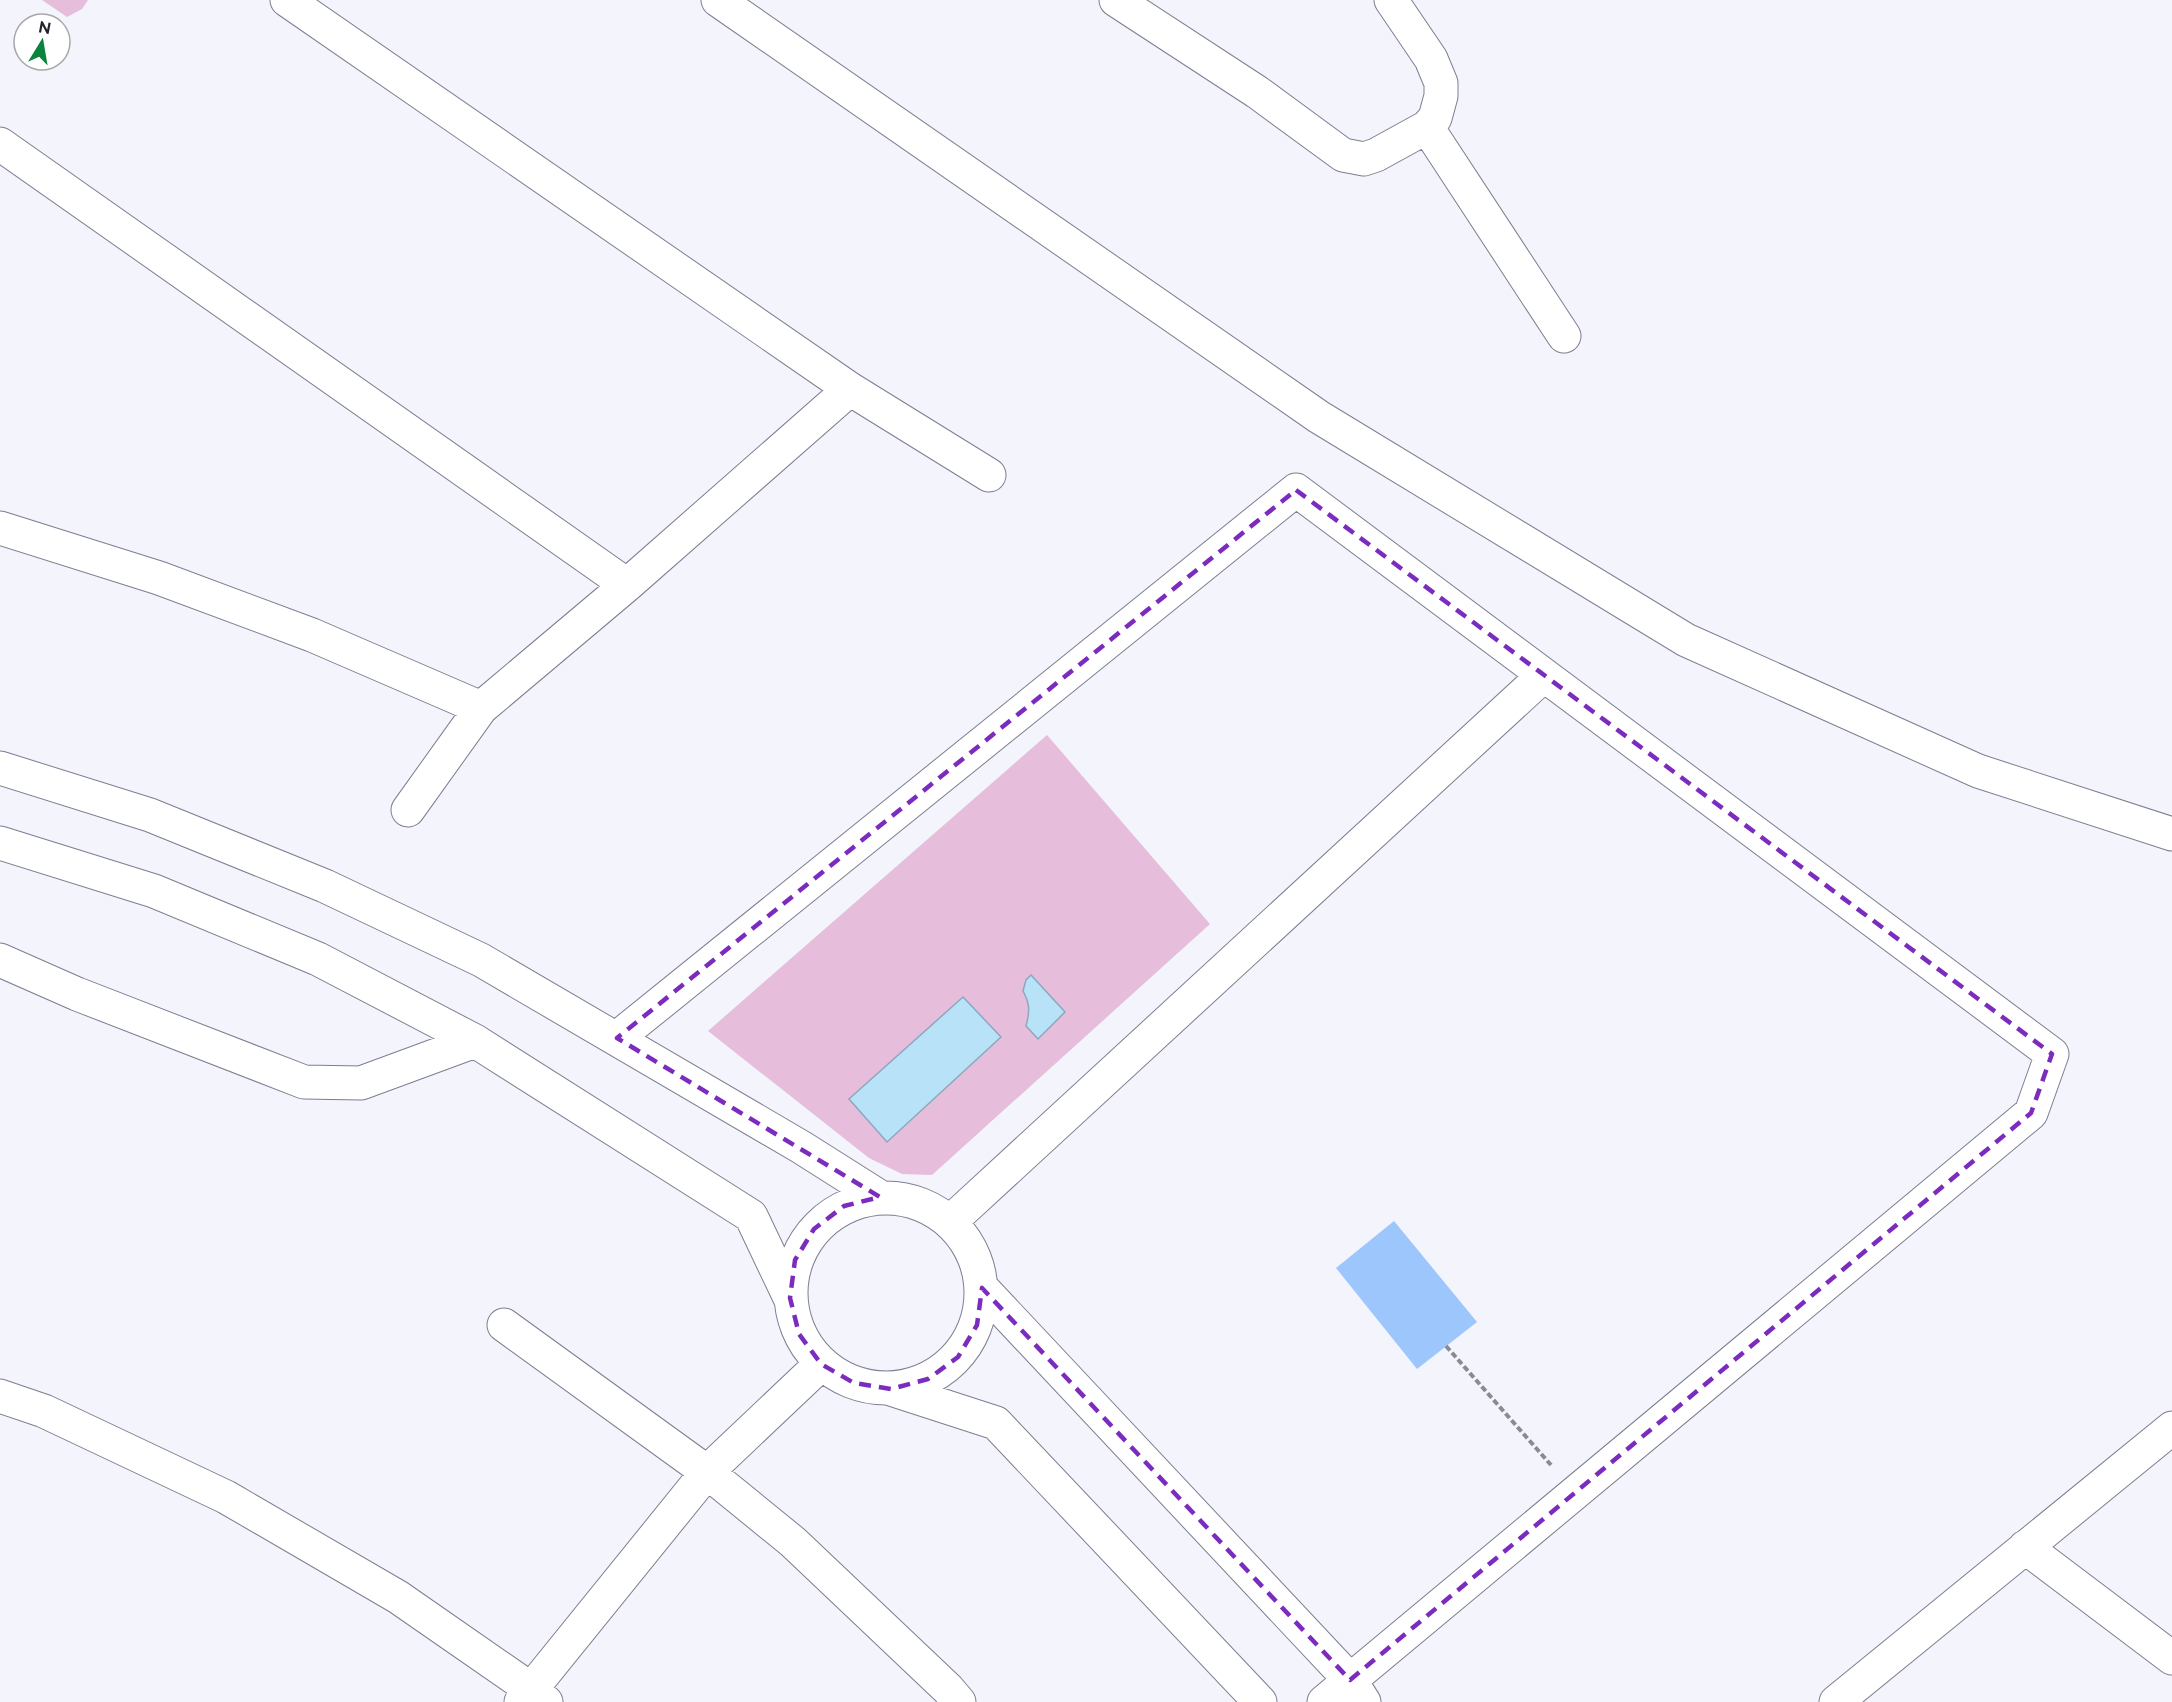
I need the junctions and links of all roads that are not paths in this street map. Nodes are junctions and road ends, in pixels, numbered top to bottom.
1 (287, 0) edge
2 (718, 0) edge
3 (1116, 0) edge
4 (1391, 0) edge
5 (1427, 126) junction
6 (0, 144) edge
7 (1563, 336) dead end
8 (850, 388) junction
9 (989, 475) dead end
10 (0, 528) edge
11 (627, 585) junction
12 (1543, 676) junction
13 (481, 708) junction
14 (0, 768) edge
15 (408, 810) dead end
16 (2172, 834) edge
17 (0, 843) edge
18 (0, 960) edge
19 (617, 1038) junction
20 (475, 1041) junction
21 (880, 1197) junction
22 (950, 1222) junction
23 (982, 1288) junction
24 (790, 1298) junction
25 (504, 1325) dead end
26 (822, 1364) junction
27 (891, 1389) junction
28 (0, 1396) edge
29 (2172, 1428) edge
30 (707, 1472) junction
31 (2025, 1547) junction
32 (2172, 1658) edge
33 (1357, 1691) edge
34 (533, 1698) edge
35 (959, 1702) edge
36 (1260, 1702) edge
37 (1324, 1702) edge
38 (1836, 1702) edge

1 - 8 street
2 - 16 street
3 - 5 street
4 - 5 street
5 - 7 street
6 - 11 street
8 - 9 street
8 - 11 street
10 - 13 street
11 - 13 street
12 - 19 street
12 - 22 street
12 - 33 street
13 - 15 street
14 - 19 street
17 - 20 street
18 - 20 street
19 - 21 street
20 - 24 street
21 - 22 street
21 - 24 street
22 - 23 street
23 - 27 street
23 - 33 street
24 - 26 street
25 - 30 street
26 - 27 street
26 - 30 street
27 - 36 street
28 - 34 street
29 - 31 street
30 - 34 street
30 - 35 street
31 - 32 street
31 - 38 street
33 - 37 street

